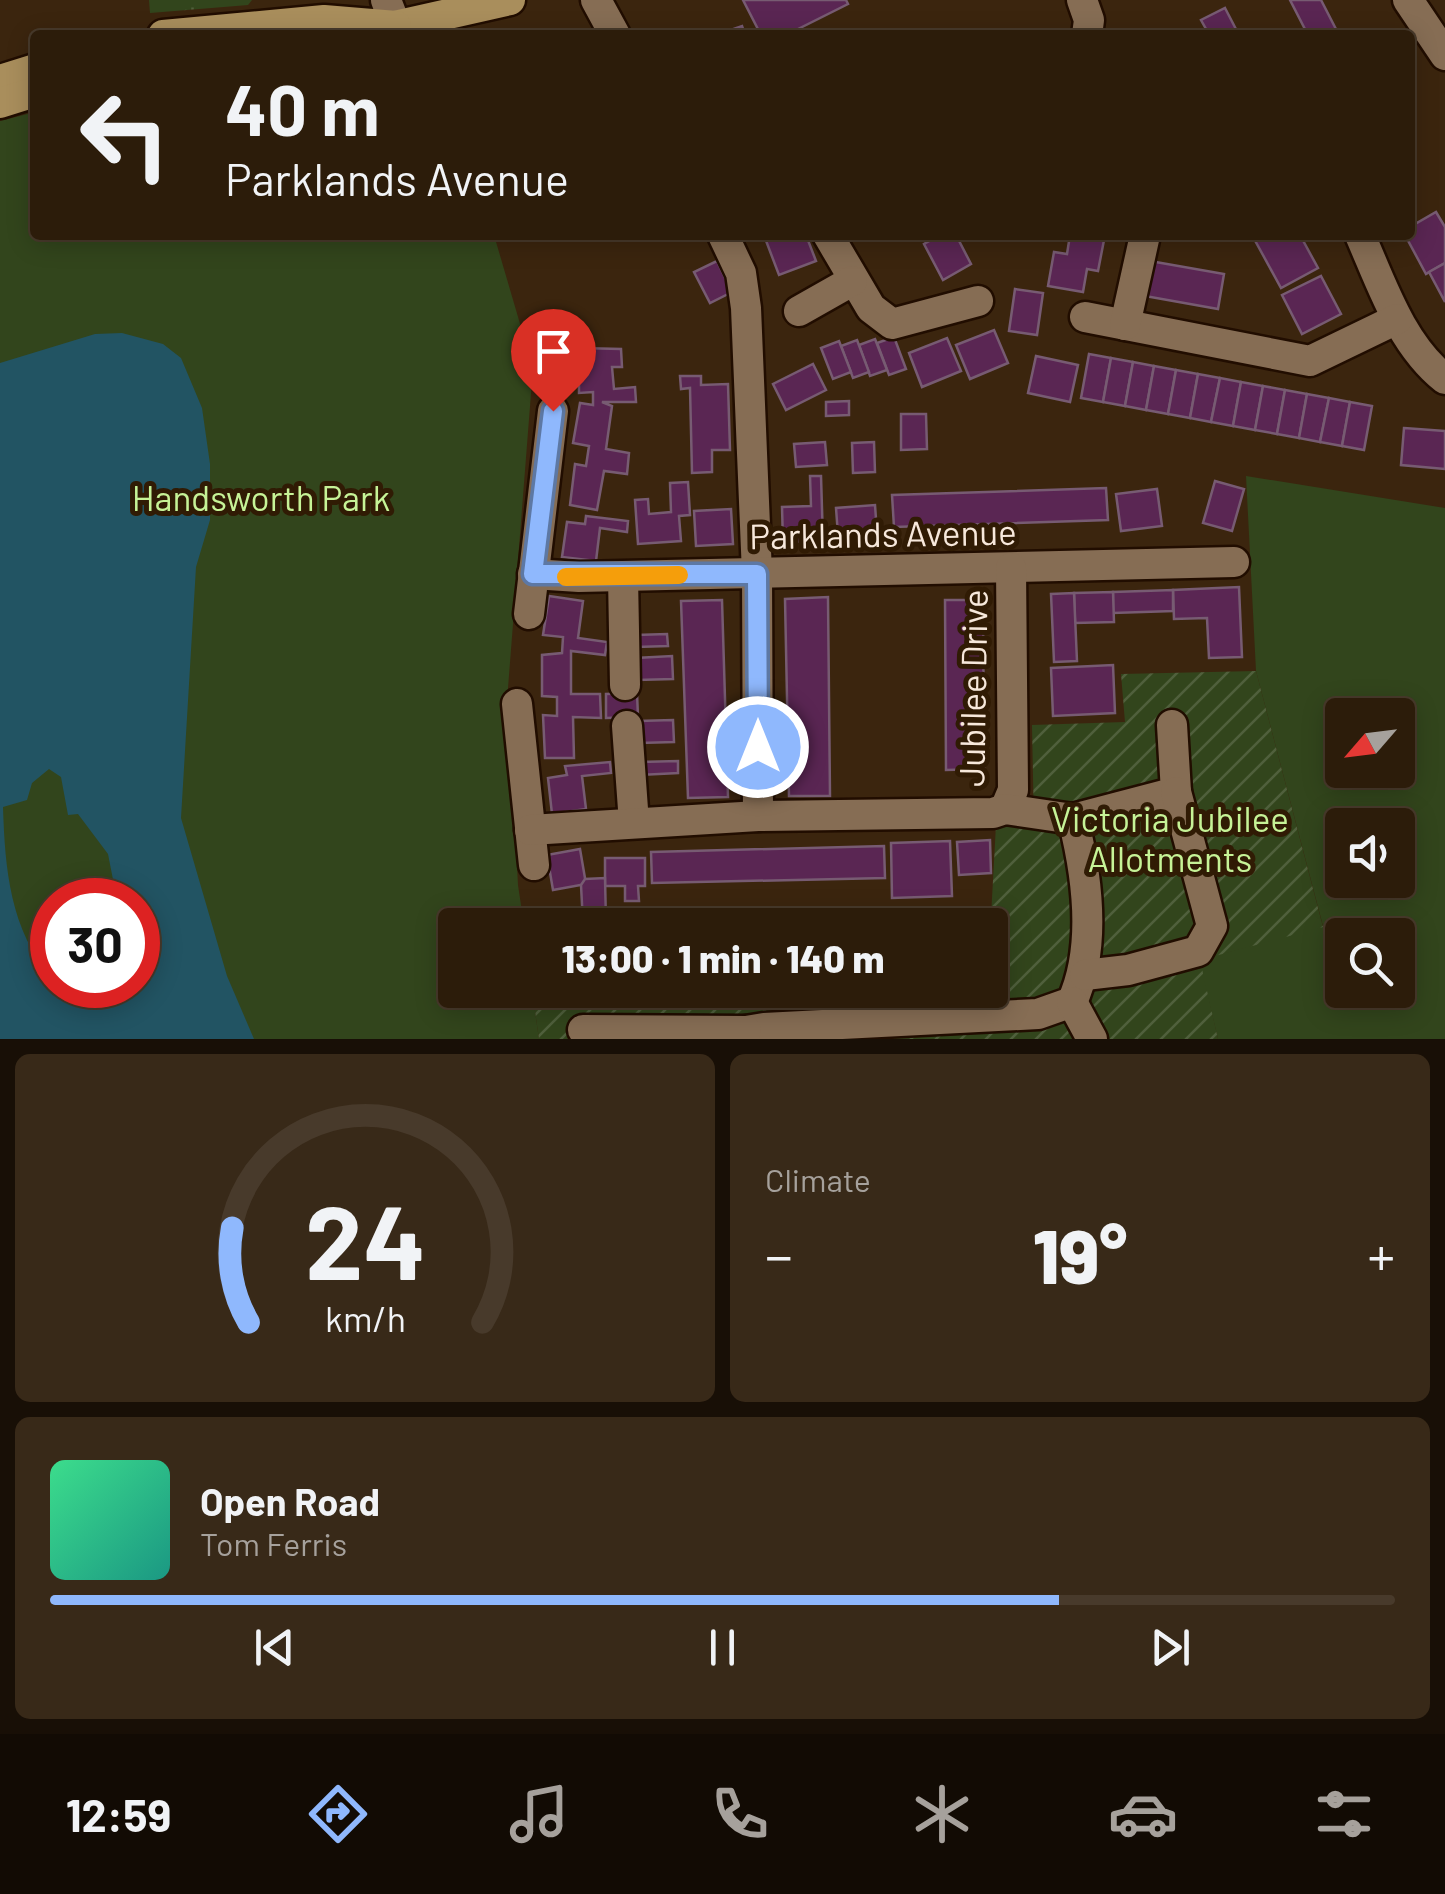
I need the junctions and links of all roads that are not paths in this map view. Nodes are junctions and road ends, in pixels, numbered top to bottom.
1 (510, 0) edge
2 (596, 0) edge
3 (1082, 0) edge
4 (1408, 0) edge
5 (391, 13) edge
6 (217, 30) edge
7 (358, 30) edge
8 (612, 30) edge
9 (1087, 30) edge
10 (1445, 55) edge
11 (30, 71) edge
12 (0, 80) edge
13 (30, 94) edge
14 (0, 103) edge
15 (725, 240) edge
16 (831, 240) edge
17 (1144, 240) edge
18 (1362, 240) edge
19 (852, 281) junction
20 (978, 301) dead end
21 (799, 311) dead end
22 (1085, 317) dead end
23 (1398, 318) junction
24 (1126, 325) junction
25 (1445, 379) edge
26 (553, 411) dead end
27 (1234, 562) dead end
28 (1011, 568) junction
29 (533, 574) junction
30 (757, 574) junction
31 (623, 576) junction
32 (529, 614) dead end
33 (626, 686) dead end
34 (516, 704) dead end
35 (1172, 725) dead end
36 (627, 726) dead end
37 (1176, 792) junction
38 (1005, 808) junction
39 (758, 816) junction
40 (1073, 819) junction
41 (634, 824) junction
42 (530, 830) junction
43 (534, 865) dead end
44 (1079, 988) junction
45 (583, 1030) dead end
46 (745, 1035) edge
47 (1092, 1039) edge

1 - 5 main road
2 - 8 street
3 - 9 street
4 - 10 street
5 - 6 main road
5 - 7 main road
11 - 12 main road
13 - 14 main road
15 - 30 street
16 - 19 street
17 - 24 street
18 - 23 street
19 - 20 street
19 - 21 street
22 - 24 street
23 - 24 street
23 - 25 street
26 - 29 street
27 - 28 street, Parklands Avenue
28 - 30 street, Parklands Avenue
28 - 38 street, Jubilee Drive
29 - 31 street, Parklands Avenue
29 - 32 street
30 - 31 street, Parklands Avenue
30 - 39 street
31 - 33 street
34 - 42 street
35 - 37 street
36 - 41 street
37 - 40 street
37 - 44 street
38 - 39 street
38 - 40 street
39 - 41 street
40 - 44 street
41 - 42 street
42 - 43 street
44 - 46 street
44 - 47 street
45 - 46 street

